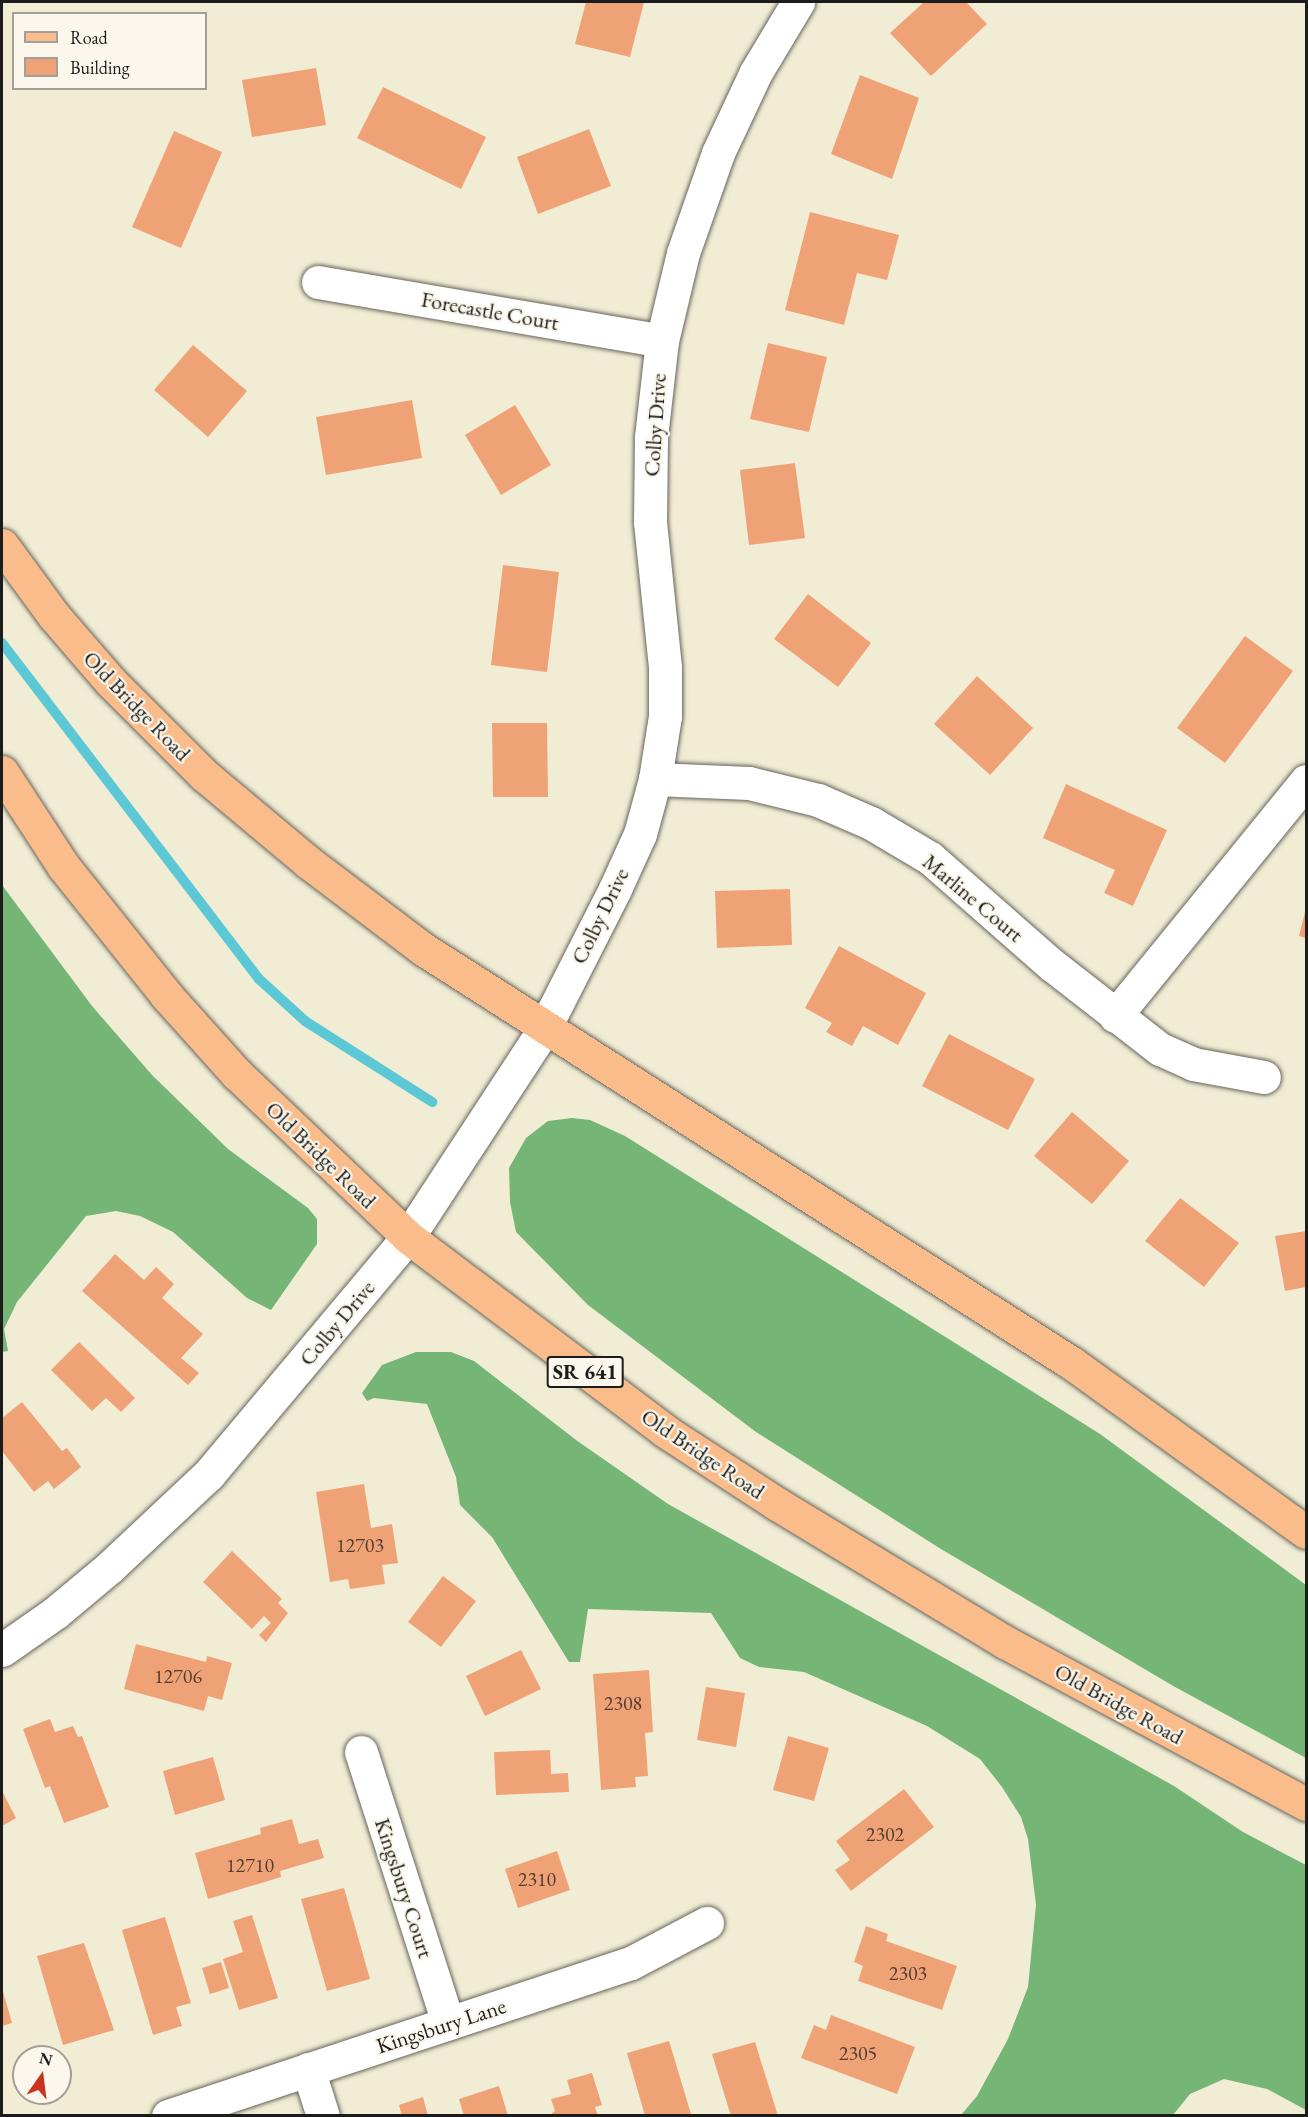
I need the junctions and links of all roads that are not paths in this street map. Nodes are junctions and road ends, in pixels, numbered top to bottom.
1 (798, 2) edge
2 (318, 282) dead end
3 (662, 341) junction
4 (2, 545) edge
5 (2, 772) edge
6 (655, 779) junction
7 (1306, 781) edge
8 (1115, 1016) junction
9 (544, 1029) junction
10 (1264, 1077) dead end
11 (408, 1237) junction
12 (1306, 1532) edge
13 (2, 1650) edge
14 (361, 1752) dead end
15 (1306, 1804) edge
16 (707, 1923) dead end
17 (448, 2024) junction
18 (308, 2069) junction
19 (168, 2115) edge
20 (322, 2115) edge

1 - 3 street, Colby Drive
2 - 3 street, Forecastle Court
3 - 6 street, Colby Drive
4 - 9 main road, Old Bridge Road
5 - 11 main road, Old Bridge Road / SR 641
6 - 8 street, Marline Court
6 - 9 street, Colby Drive
7 - 8 street
8 - 10 street, Marline Court
9 - 11 street, Colby Drive
9 - 12 main road, Old Bridge Road
11 - 13 street, Colby Drive
11 - 15 main road, Old Bridge Road / SR 641
14 - 17 street, Kingsbury Court
16 - 17 street, Kingsbury Lane
17 - 18 street, Kingsbury Lane
18 - 19 street, Kingsbury Lane
18 - 20 street

